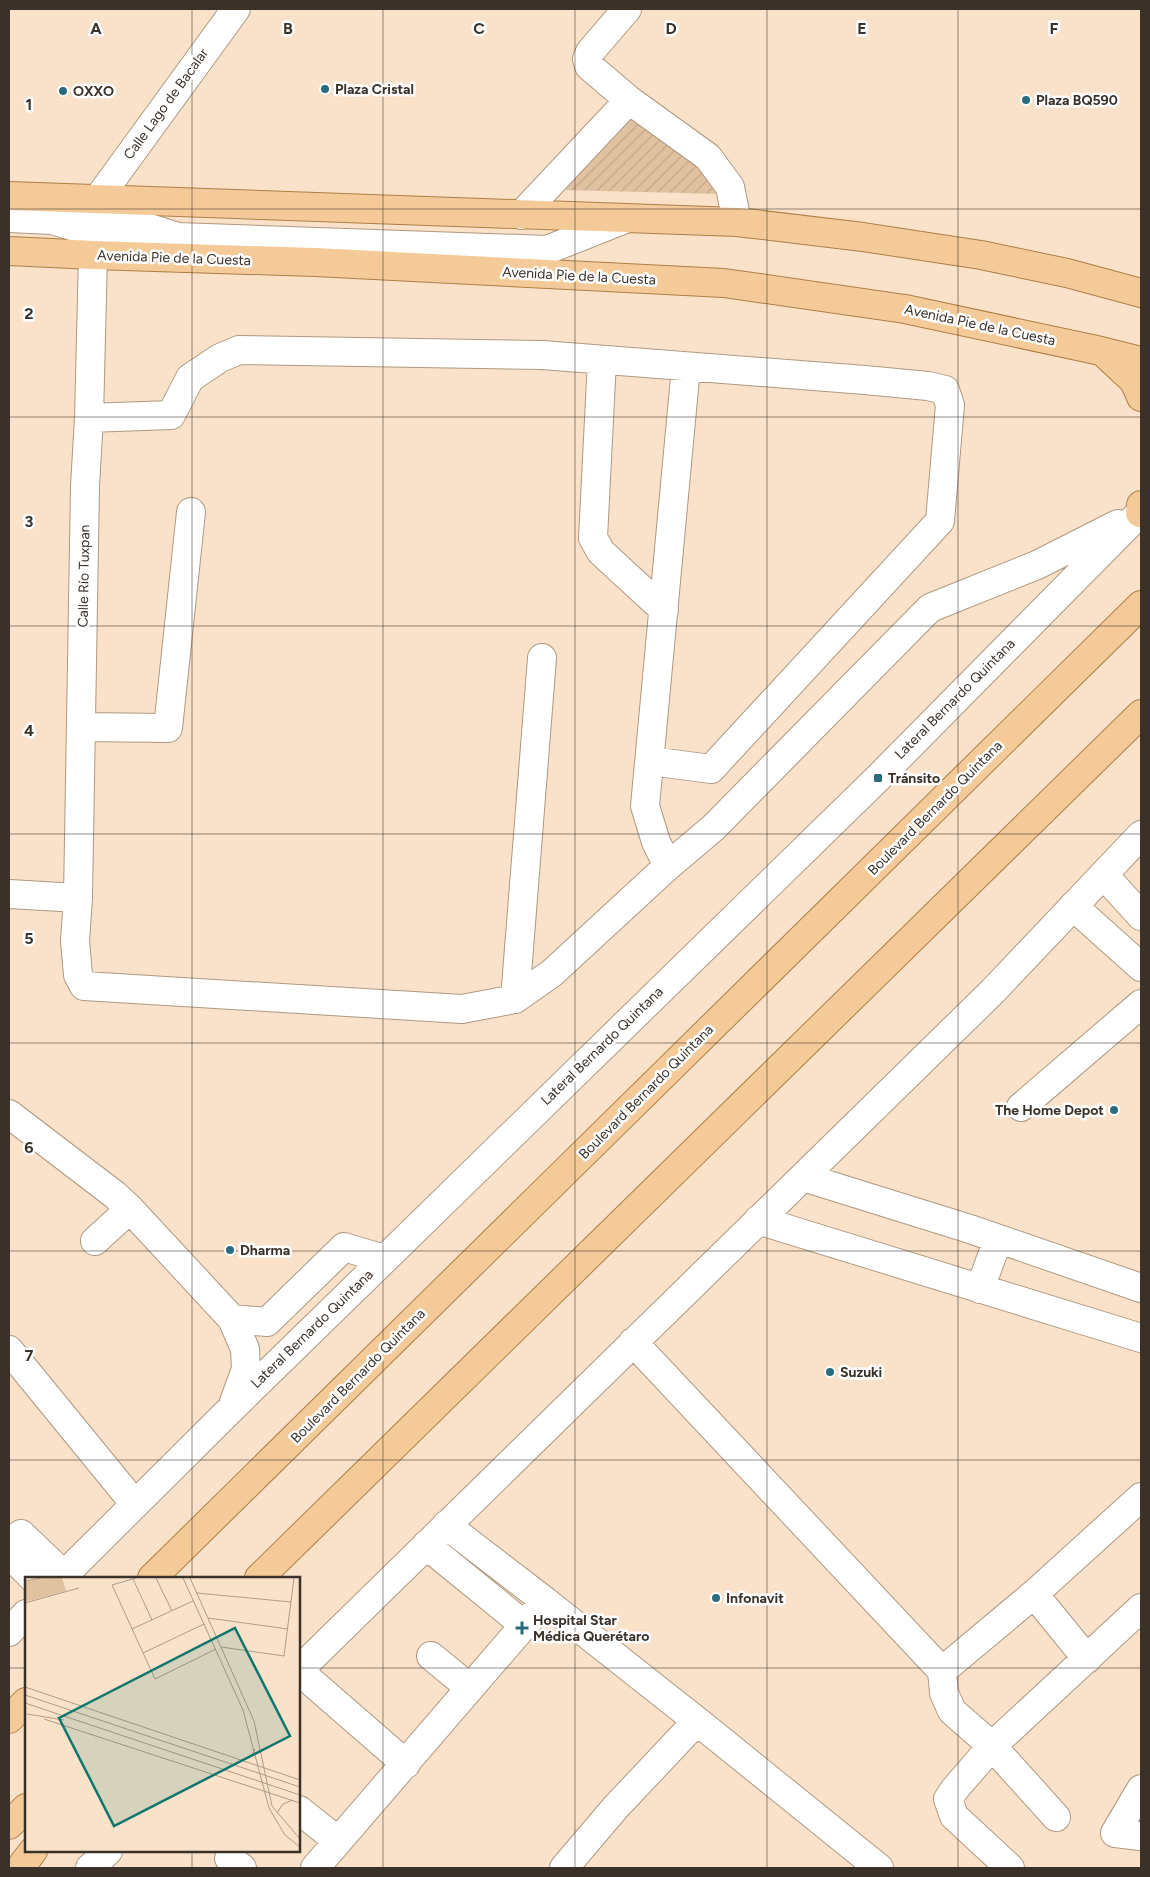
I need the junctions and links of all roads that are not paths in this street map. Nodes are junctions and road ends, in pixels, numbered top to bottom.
1 (236, 9) edge
2 (627, 9) edge
3 (629, 100) junction
4 (9, 196) edge
5 (54, 197) junction
6 (96, 200) junction
7 (521, 215) junction
8 (9, 218) edge
9 (625, 219) junction
10 (737, 222) junction
11 (9, 251) edge
12 (93, 255) junction
13 (178, 258) junction
14 (1141, 293) edge
15 (1101, 351) junction
16 (602, 360) junction
17 (1141, 361) edge
18 (686, 367) junction
19 (1141, 397) edge
20 (90, 418) junction
21 (1141, 510) edge
22 (191, 512) dead end
23 (1141, 606) edge
24 (664, 610) junction
25 (542, 658) dead end
26 (1141, 714) edge
27 (81, 727) junction
28 (650, 761) junction
29 (1141, 835) edge
30 (668, 866) junction
31 (1104, 875) junction
32 (9, 894) edge
33 (78, 898) junction
34 (1073, 906) junction
35 (1141, 916) edge
36 (1141, 967) edge
37 (515, 999) junction
38 (1141, 1004) edge
39 (1020, 1107) dead end
40 (9, 1114) edge
41 (802, 1177) junction
42 (130, 1209) junction
43 (758, 1220) junction
44 (998, 1239) junction
45 (95, 1241) dead end
46 (384, 1259) junction
47 (980, 1288) junction
48 (1141, 1288) edge
49 (232, 1319) junction
50 (1141, 1338) edge
51 (633, 1342) junction
52 (9, 1350) edge
53 (232, 1408) junction
54 (1141, 1497) edge
55 (134, 1503) junction
56 (446, 1525) junction
57 (15, 1544) edge
58 (426, 1545) junction
59 (32, 1577) edge
60 (63, 1577) edge
61 (153, 1577) edge
62 (260, 1577) edge
63 (1034, 1594) junction
64 (545, 1601) junction
65 (1141, 1608) edge
66 (25, 1615) edge
67 (523, 1624) junction
68 (9, 1632) edge
69 (431, 1656) dead end
70 (1087, 1659) junction
71 (300, 1669) edge
72 (300, 1671) edge
73 (942, 1671) junction
74 (470, 1688) junction
75 (25, 1703) edge
76 (9, 1719) edge
77 (697, 1721) junction
78 (992, 1746) junction
79 (406, 1764) junction
80 (1141, 1789) edge
81 (25, 1809) edge
82 (300, 1811) edge
83 (1056, 1817) dead end
84 (9, 1825) edge
85 (1141, 1836) edge
86 (338, 1841) junction
87 (32, 1852) edge
88 (107, 1852) edge
89 (108, 1852) edge
90 (20, 1868) edge
91 (90, 1868) edge
92 (103, 1868) edge
93 (315, 1868) edge
94 (564, 1868) edge
95 (879, 1868) edge
96 (1010, 1868) edge

1 - 6 street, Calle Lago de Bacalar
2 - 3 street
3 - 7 street
3 - 10 street
4 - 5 main road
5 - 6 main road
5 - 9 street
6 - 7 main road
7 - 9 main road
8 - 13 street
9 - 10 main road
10 - 14 main road
11 - 12 main road, Avenida Pie de la Cuesta
12 - 13 main road, Avenida Pie de la Cuesta
12 - 20 street, Calle Río Tuxpan
13 - 15 main road, Avenida Pie de la Cuesta
15 - 17 main road, Avenida Pie de la Cuesta
15 - 19 main road
16 - 18 street
16 - 20 street
16 - 24 street
18 - 24 street
18 - 28 street
20 - 27 street, Calle Río Tuxpan
21 - 30 street
21 - 46 street, Lateral Bernardo Quintana
22 - 27 street
23 - 61 main road, Boulevard Bernardo Quintana
24 - 28 street
25 - 37 street
26 - 62 main road
27 - 33 street, Calle Río Tuxpan
28 - 30 street
29 - 31 street
30 - 37 street
31 - 34 street
31 - 35 street
32 - 33 street
33 - 37 street, Calle Río Tuxpan
34 - 36 street
34 - 41 street
38 - 39 street
40 - 42 street
41 - 43 street
41 - 44 street
42 - 45 street
42 - 49 street
43 - 47 street
43 - 51 street
44 - 47 street
44 - 48 street
46 - 49 street
46 - 53 street, Lateral Bernardo Quintana
47 - 50 street
49 - 53 street
51 - 56 street
51 - 73 street
52 - 55 street
53 - 55 street, Lateral Bernardo Quintana
54 - 63 street
55 - 60 street, Lateral Bernardo Quintana
56 - 58 street
56 - 64 street
57 - 59 street
57 - 60 street
58 - 67 street
58 - 71 street
63 - 70 street
63 - 73 street
64 - 67 street
64 - 77 street
65 - 70 street
66 - 68 street
67 - 74 street
69 - 74 street
70 - 78 street
72 - 79 street
73 - 78 street
74 - 79 street
75 - 76 main road
77 - 94 street
77 - 95 street
78 - 83 street
78 - 96 street
79 - 86 street
80 - 85 street
81 - 84 main road
82 - 86 street
86 - 93 street
87 - 90 main road
88 - 91 street
89 - 92 street

